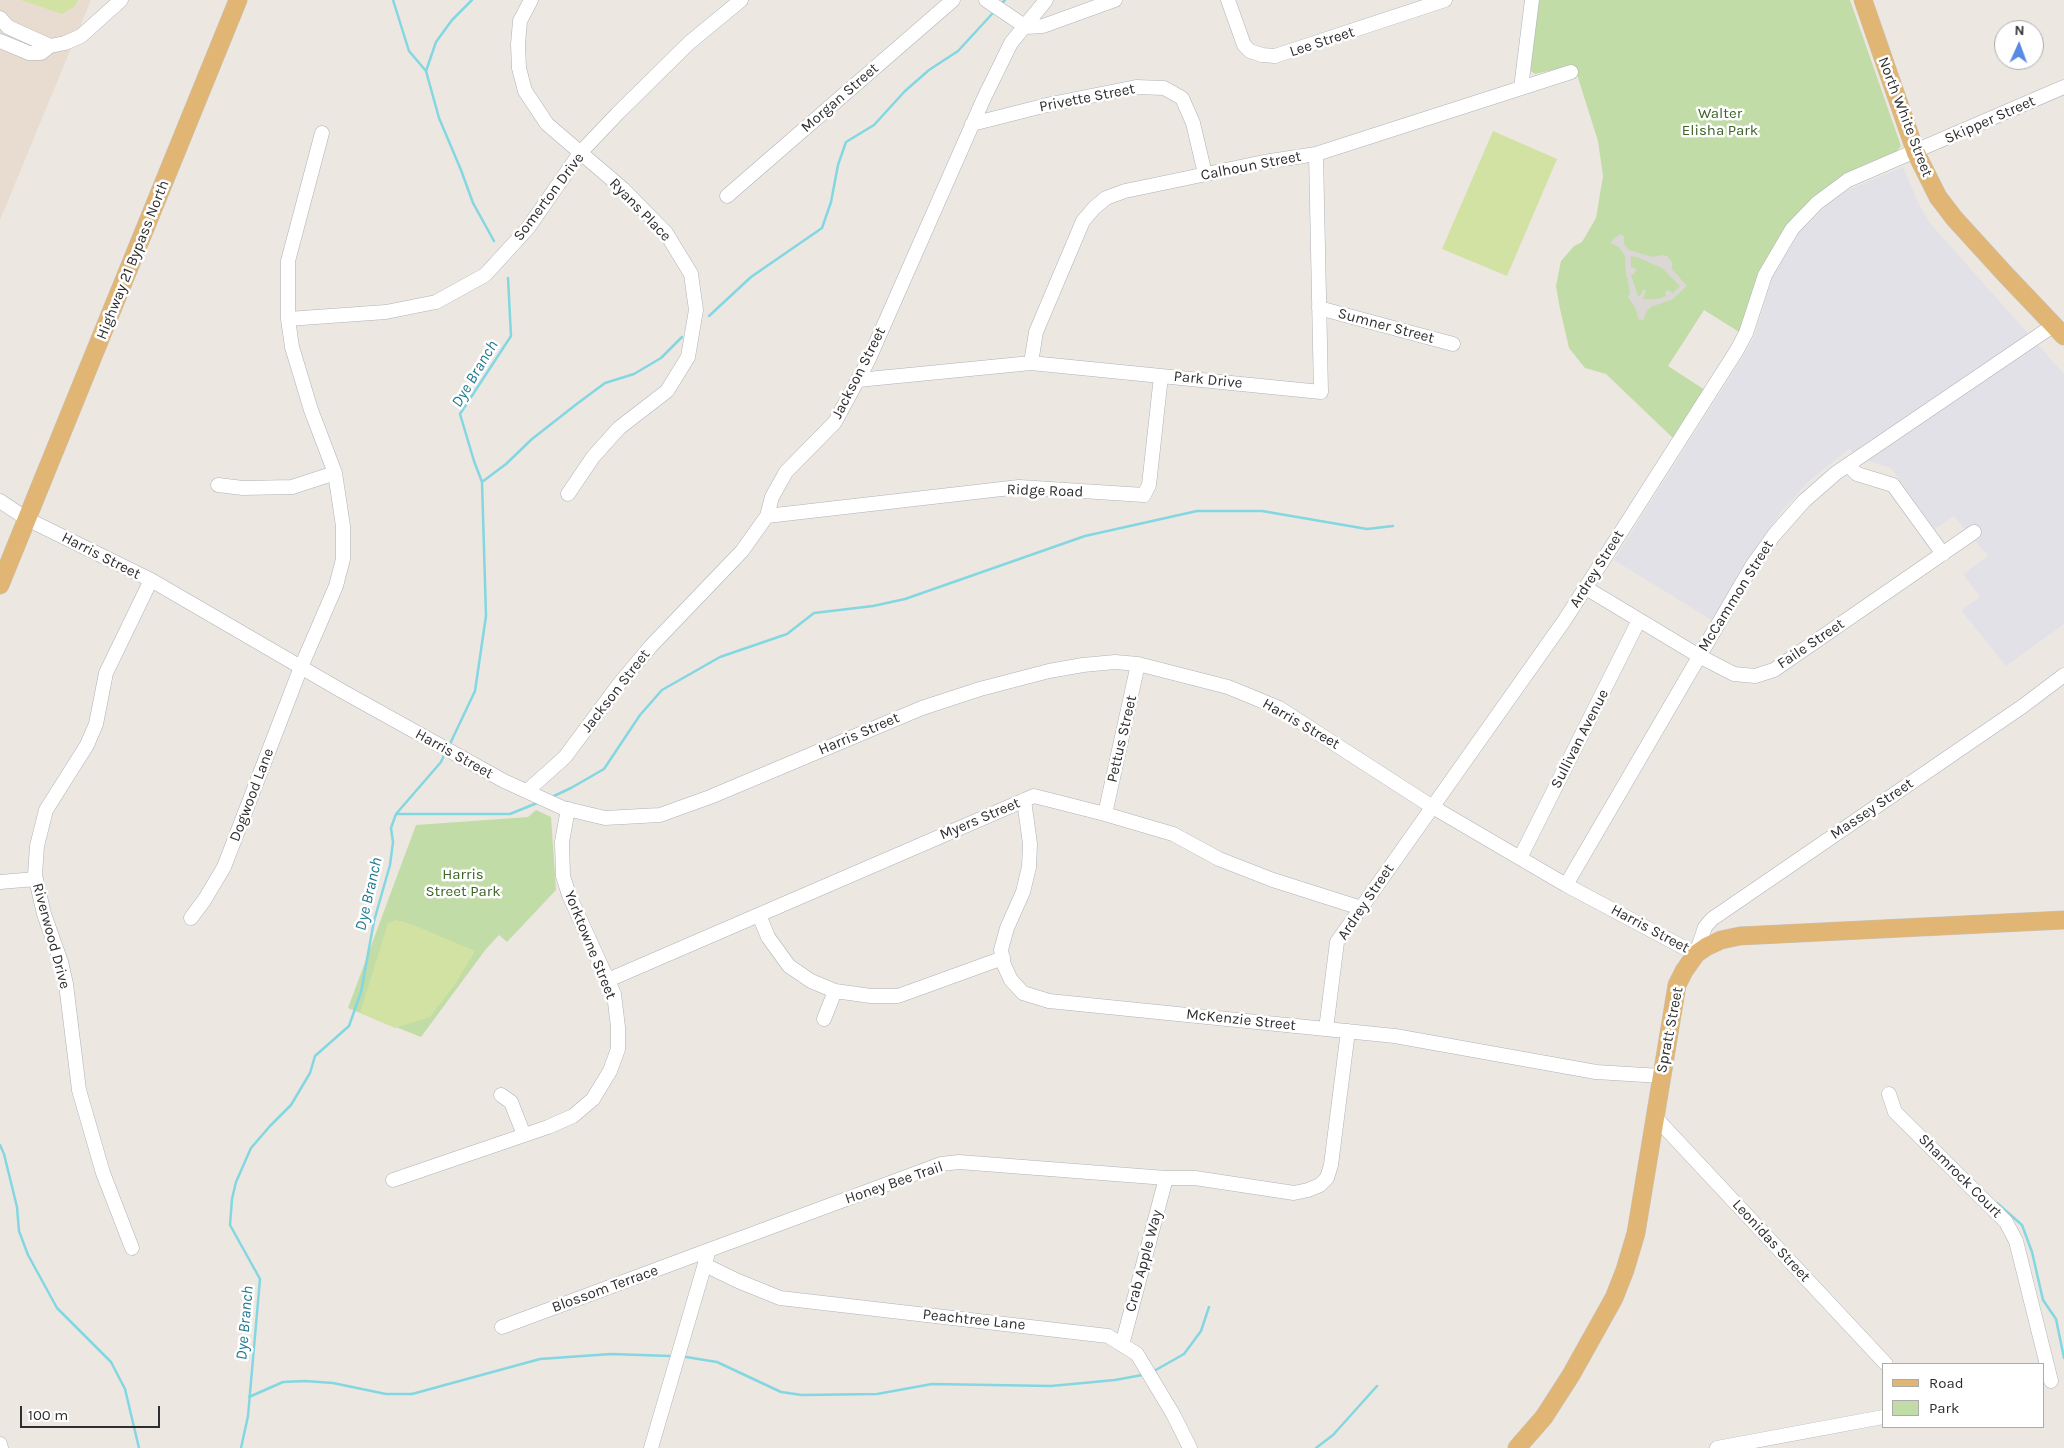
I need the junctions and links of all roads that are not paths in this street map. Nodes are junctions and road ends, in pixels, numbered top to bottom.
1 (120, 0) edge
2 (238, 0) edge
3 (531, 0) edge
4 (741, 0) edge
5 (953, 0) edge
6 (986, 0) edge
7 (1046, 0) edge
8 (1115, 0) edge
9 (1228, 0) edge
10 (1446, 0) edge
11 (1532, 0) edge
12 (1863, 0) edge
13 (0, 18) edge
14 (1025, 26) junction
15 (0, 41) edge
16 (50, 46) junction
17 (1571, 72) dead end
18 (2064, 87) edge
19 (1521, 88) junction
20 (972, 124) junction
21 (322, 133) dead end
22 (580, 153) junction
23 (1916, 153) junction
24 (1316, 154) junction
25 (1205, 174) junction
26 (727, 196) dead end
27 (1318, 308) junction
28 (288, 319) junction
29 (2061, 326) edge
30 (1453, 344) dead end
31 (1031, 363) junction
32 (1161, 376) junction
33 (858, 380) junction
34 (1848, 465) junction
35 (335, 473) junction
36 (218, 485) dead end
37 (568, 494) dead end
38 (0, 500) edge
39 (767, 516) junction
40 (27, 519) junction
41 (1974, 532) dead end
42 (1942, 554) junction
43 (151, 580) junction
44 (0, 585) edge
45 (1586, 588) junction
46 (1640, 620) junction
47 (1699, 656) junction
48 (1138, 664) junction
49 (301, 667) junction
50 (2064, 675) edge
51 (527, 791) junction
52 (1024, 800) junction
53 (1432, 806) junction
54 (568, 809) junction
55 (1105, 814) junction
56 (1520, 858) junction
57 (36, 879) junction
58 (0, 882) edge
59 (1566, 884) junction
60 (1361, 908) junction
61 (758, 915) junction
62 (191, 918) dead end
63 (2064, 920) edge
64 (1696, 954) junction
65 (1003, 958) junction
66 (608, 980) junction
67 (835, 991) junction
68 (824, 1019) dead end
69 (1326, 1029) junction
70 (1348, 1031) junction
71 (1661, 1076) junction
72 (1889, 1094) dead end
73 (501, 1095) dead end
74 (1655, 1117) junction
75 (524, 1135) junction
76 (1166, 1178) junction
77 (393, 1180) dead end
78 (132, 1248) dead end
79 (709, 1250) junction
80 (705, 1265) junction
81 (502, 1327) dead end
82 (1122, 1345) junction
83 (1885, 1363) edge
84 (2053, 1381) edge
85 (1882, 1417) edge
86 (651, 1448) edge
87 (1190, 1448) edge
88 (1517, 1448) edge
89 (1717, 1448) edge

1 - 16 street
2 - 40 main road, Highway 21 Bypass North
3 - 22 street, Ryans Place
4 - 22 street, Somerton Drive
5 - 26 street, Morgan Street
6 - 14 street
7 - 14 street, Jackson Street
8 - 14 street
9 - 10 street, Lee Street
11 - 19 street
12 - 23 main road, North White Street
13 - 16 street
14 - 20 street, Jackson Street
15 - 16 street
17 - 19 street, Calhoun Street
18 - 23 street, Skipper Street
19 - 24 street, Calhoun Street
20 - 25 street, Privette Street
20 - 33 street, Jackson Street
21 - 28 street, Dogwood Lane
22 - 28 street, Somerton Drive
22 - 37 street, Ryans Place
23 - 29 main road, North White Street
23 - 45 street, Ardrey Street
24 - 25 street, Calhoun Street
24 - 27 street, Park Drive
25 - 31 street, Calhoun Street
27 - 30 street, Sumner Street
27 - 32 street, Park Drive
28 - 35 street, Dogwood Lane
29 - 34 street, McCammon Street
31 - 32 street, Park Drive
31 - 33 street, Park Drive
32 - 39 street, Ridge Road
33 - 39 street, Jackson Street
34 - 42 street
34 - 47 street, McCammon Street
35 - 36 street
35 - 49 street, Dogwood Lane
38 - 40 street, Harris Street
39 - 51 street, Jackson Street
40 - 43 street, Harris Street
40 - 44 main road, Highway 21 Bypass North
41 - 42 street, Faile Street
42 - 47 street, Faile Street
43 - 49 street, Harris Street
43 - 57 street, Riverwood Drive
45 - 46 street, Faile Street
45 - 53 street, Ardrey Street
46 - 47 street, Faile Street
46 - 56 street, Sullivan Avenue
47 - 59 street, McCammon Street
48 - 53 street, Harris Street
48 - 54 street, Harris Street
48 - 55 street, Pettus Street
49 - 51 street, Harris Street
49 - 62 street, Dogwood Lane
50 - 64 street, Massey Street
51 - 54 street, Harris Street
52 - 55 street, Myers Street
52 - 61 street, Myers Street
52 - 65 street
53 - 56 street, Harris Street
53 - 60 street, Ardrey Street
54 - 66 street, Yorktowne Street
55 - 60 street, Myers Street
56 - 59 street, Harris Street
57 - 58 street
57 - 78 street, Riverwood Drive
59 - 64 street, Harris Street
60 - 69 street, Ardrey Street
61 - 66 street, Myers Street
61 - 67 street
63 - 64 main road, Spratt Street
64 - 71 main road, Spratt Street
65 - 67 street
65 - 69 street, McKenzie Street
66 - 75 street, Yorktowne Street
67 - 68 street
69 - 70 street, McKenzie Street
70 - 71 street, McKenzie Street
70 - 76 street, Honey Bee Trail
71 - 74 main road, Spratt Street
72 - 84 street, Shamrock Court
73 - 75 street
74 - 83 street, Leonidas Street
74 - 88 main road, Spratt Street
75 - 77 street, Yorktowne Street
76 - 79 street, Honey Bee Trail
76 - 82 street, Crab Apple Way
79 - 80 street
79 - 81 street, Blossom Terrace
80 - 82 street, Peachtree Lane
80 - 86 street
82 - 87 street, Peachtree Lane
85 - 89 street

